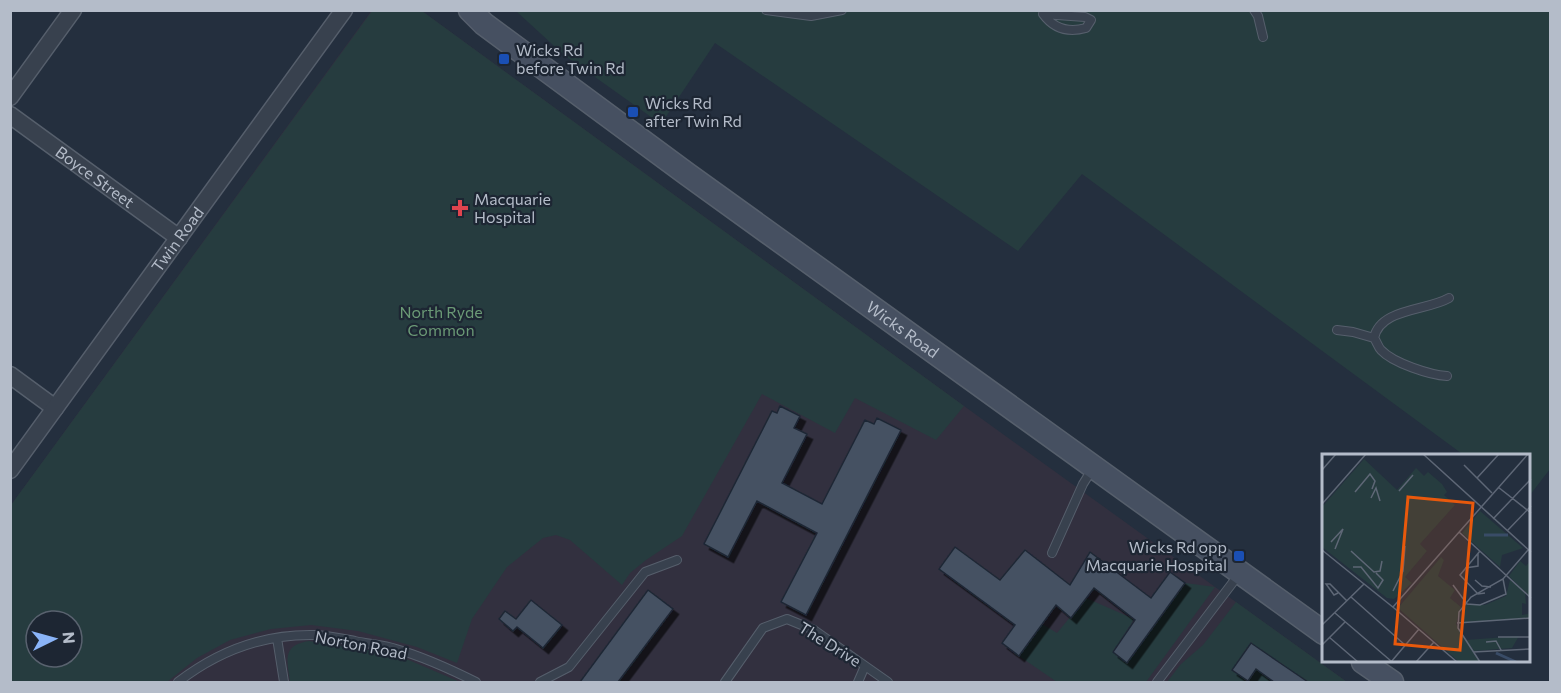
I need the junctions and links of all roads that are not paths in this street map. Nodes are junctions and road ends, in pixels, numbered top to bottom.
1 (73, 10) edge
2 (344, 10) edge
3 (457, 10) edge
4 (766, 10) edge
5 (842, 10) edge
6 (1254, 10) edge
7 (1041, 12) edge
8 (484, 21) edge
9 (1263, 37) dead end
10 (10, 97) edge
11 (10, 115) edge
12 (179, 238) junction
13 (1449, 298) dead end
14 (1337, 330) dead end
15 (1374, 338) junction
16 (10, 375) edge
17 (1447, 375) dead end
18 (55, 408) junction
19 (1094, 468) junction
20 (10, 470) edge
21 (1052, 553) dead end
22 (677, 560) dead end
23 (1240, 573) junction
24 (1322, 632) edge
25 (277, 638) junction
26 (1364, 663) edge
27 (865, 666) junction
28 (178, 682) edge
29 (284, 682) edge
30 (476, 682) edge
31 (540, 682) edge
32 (725, 682) edge
33 (858, 682) edge
34 (888, 682) edge
35 (1157, 682) edge
36 (1392, 682) edge

1 - 10 street
2 - 12 street, Twin Road
3 - 8 main road, Wicks Road
4 - 5 lane
6 - 9 lane
7 - 7 lane
8 - 19 main road, Wicks Road
11 - 12 street, Boyce Street
12 - 18 street, Twin Road
13 - 15 lane
14 - 15 lane
15 - 17 lane
16 - 18 street
18 - 20 street, Twin Road
19 - 21 lane
19 - 23 main road, Wicks Road
22 - 31 lane
23 - 24 main road, Wicks Road
23 - 35 lane
25 - 28 lane, Norton Road
25 - 29 lane
25 - 30 lane, Norton Road
26 - 36 main road
27 - 32 lane, The Drive
27 - 33 lane
27 - 34 lane, The Drive

